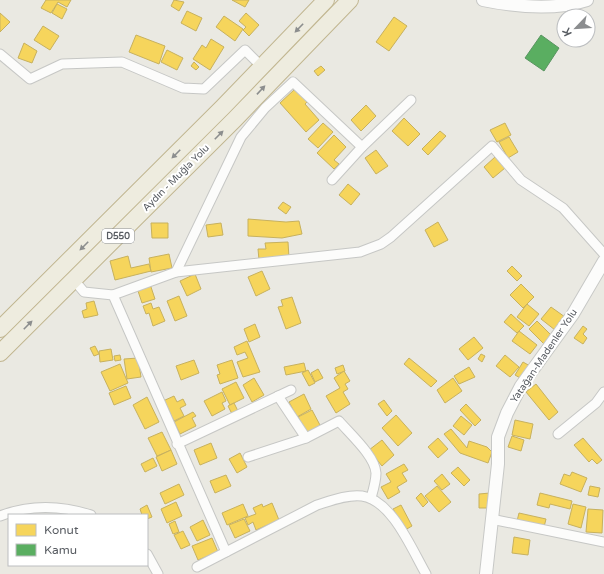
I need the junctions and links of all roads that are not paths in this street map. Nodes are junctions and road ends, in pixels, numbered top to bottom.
1 (326, 0) edge
2 (350, 0) edge
3 (483, 0) edge
4 (587, 0) edge
5 (531, 3) edge
6 (0, 54) edge
7 (262, 67) junction
8 (411, 100) dead end
9 (362, 147) junction
10 (332, 180) dead end
11 (604, 254) edge
12 (604, 261) edge
13 (176, 272) junction
14 (74, 280) junction
15 (113, 295) junction
16 (0, 329) edge
17 (0, 353) edge
18 (291, 390) dead end
19 (604, 392) edge
20 (278, 396) junction
21 (558, 434) dead end
22 (306, 438) junction
23 (177, 444) junction
24 (248, 457) dead end
25 (371, 498) junction
26 (88, 514) edge
27 (0, 516) edge
28 (491, 519) junction
29 (604, 542) edge
30 (226, 552) junction
31 (148, 556) edge
32 (197, 567) dead end
33 (158, 574) edge
34 (426, 574) edge
35 (486, 574) edge

1 -> 7 highway, Aydın - Muğla Yolu / D550
14 -> 2 highway, Aydın - Muğla Yolu / D550
3 - 5 street
4 - 5 street
6 - 7 street
7 -> 16 highway, Aydın - Muğla Yolu / D550
8 - 9 street
9 - 10 street
9 - 13 street
11 - 13 street
12 - 28 street, Yatağan-Madenler Yolu
13 - 15 street
14 - 15 street
17 -> 14 highway, Aydın - Muğla Yolu / D550
15 - 23 street
18 - 20 street
19 - 21 street
20 - 22 street
20 - 23 street
22 - 24 street
22 - 25 street
23 - 30 street
25 - 30 street
25 - 34 street
26 - 27 street
28 - 29 street
28 - 35 street, Yatağan-Madenler Yolu
30 - 32 street
31 - 33 street

